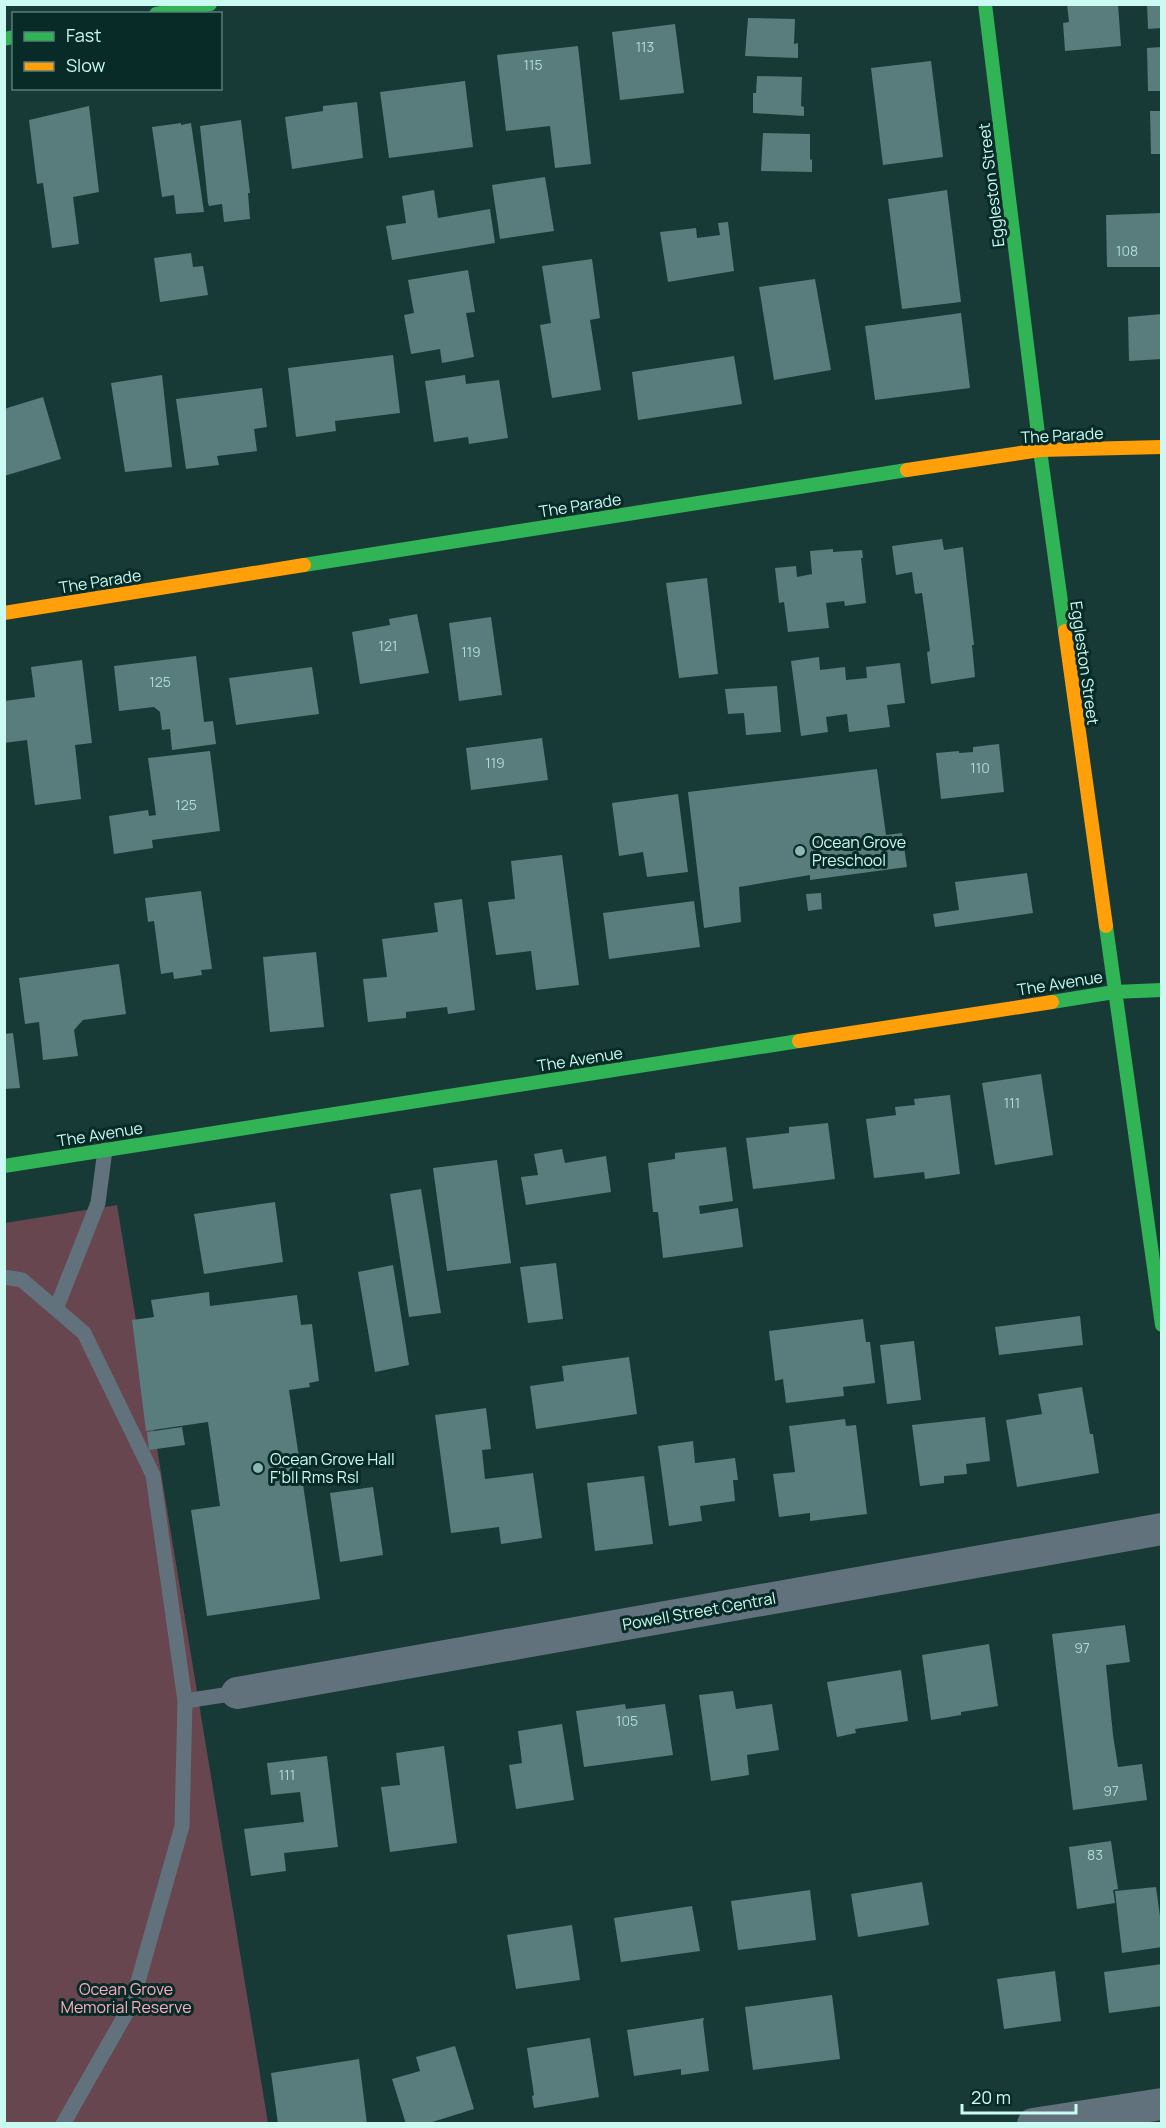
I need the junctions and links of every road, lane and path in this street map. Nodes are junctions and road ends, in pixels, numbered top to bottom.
1 (210, 4) edge
2 (986, 4) edge
3 (167, 12) edge
4 (1161, 447) edge
5 (1040, 450) junction
6 (4, 613) edge
7 (1161, 990) edge
8 (1114, 992) junction
9 (105, 1150) junction
10 (4, 1166) edge
11 (4, 1277) edge
12 (56, 1309) junction
13 (1161, 1325) edge
14 (1161, 1529) edge
15 (237, 1693) joint
16 (185, 1701) junction
17 (1161, 2104) edge
18 (63, 2124) edge
19 (1033, 2124) edge

1 - 3 street
2 - 5 street, Eggleston Street
4 - 5 street, The Parade
5 - 6 street, The Parade
5 - 8 street, Eggleston Street
7 - 8 street, The Avenue
8 - 9 street, The Avenue
8 - 13 street, Eggleston Street
9 - 10 street, The Avenue
9 - 12 lane
11 - 12 lane
12 - 16 lane
14 - 15 street, Powell Street Central
15 - 16 lane
16 - 18 lane
17 - 19 street

